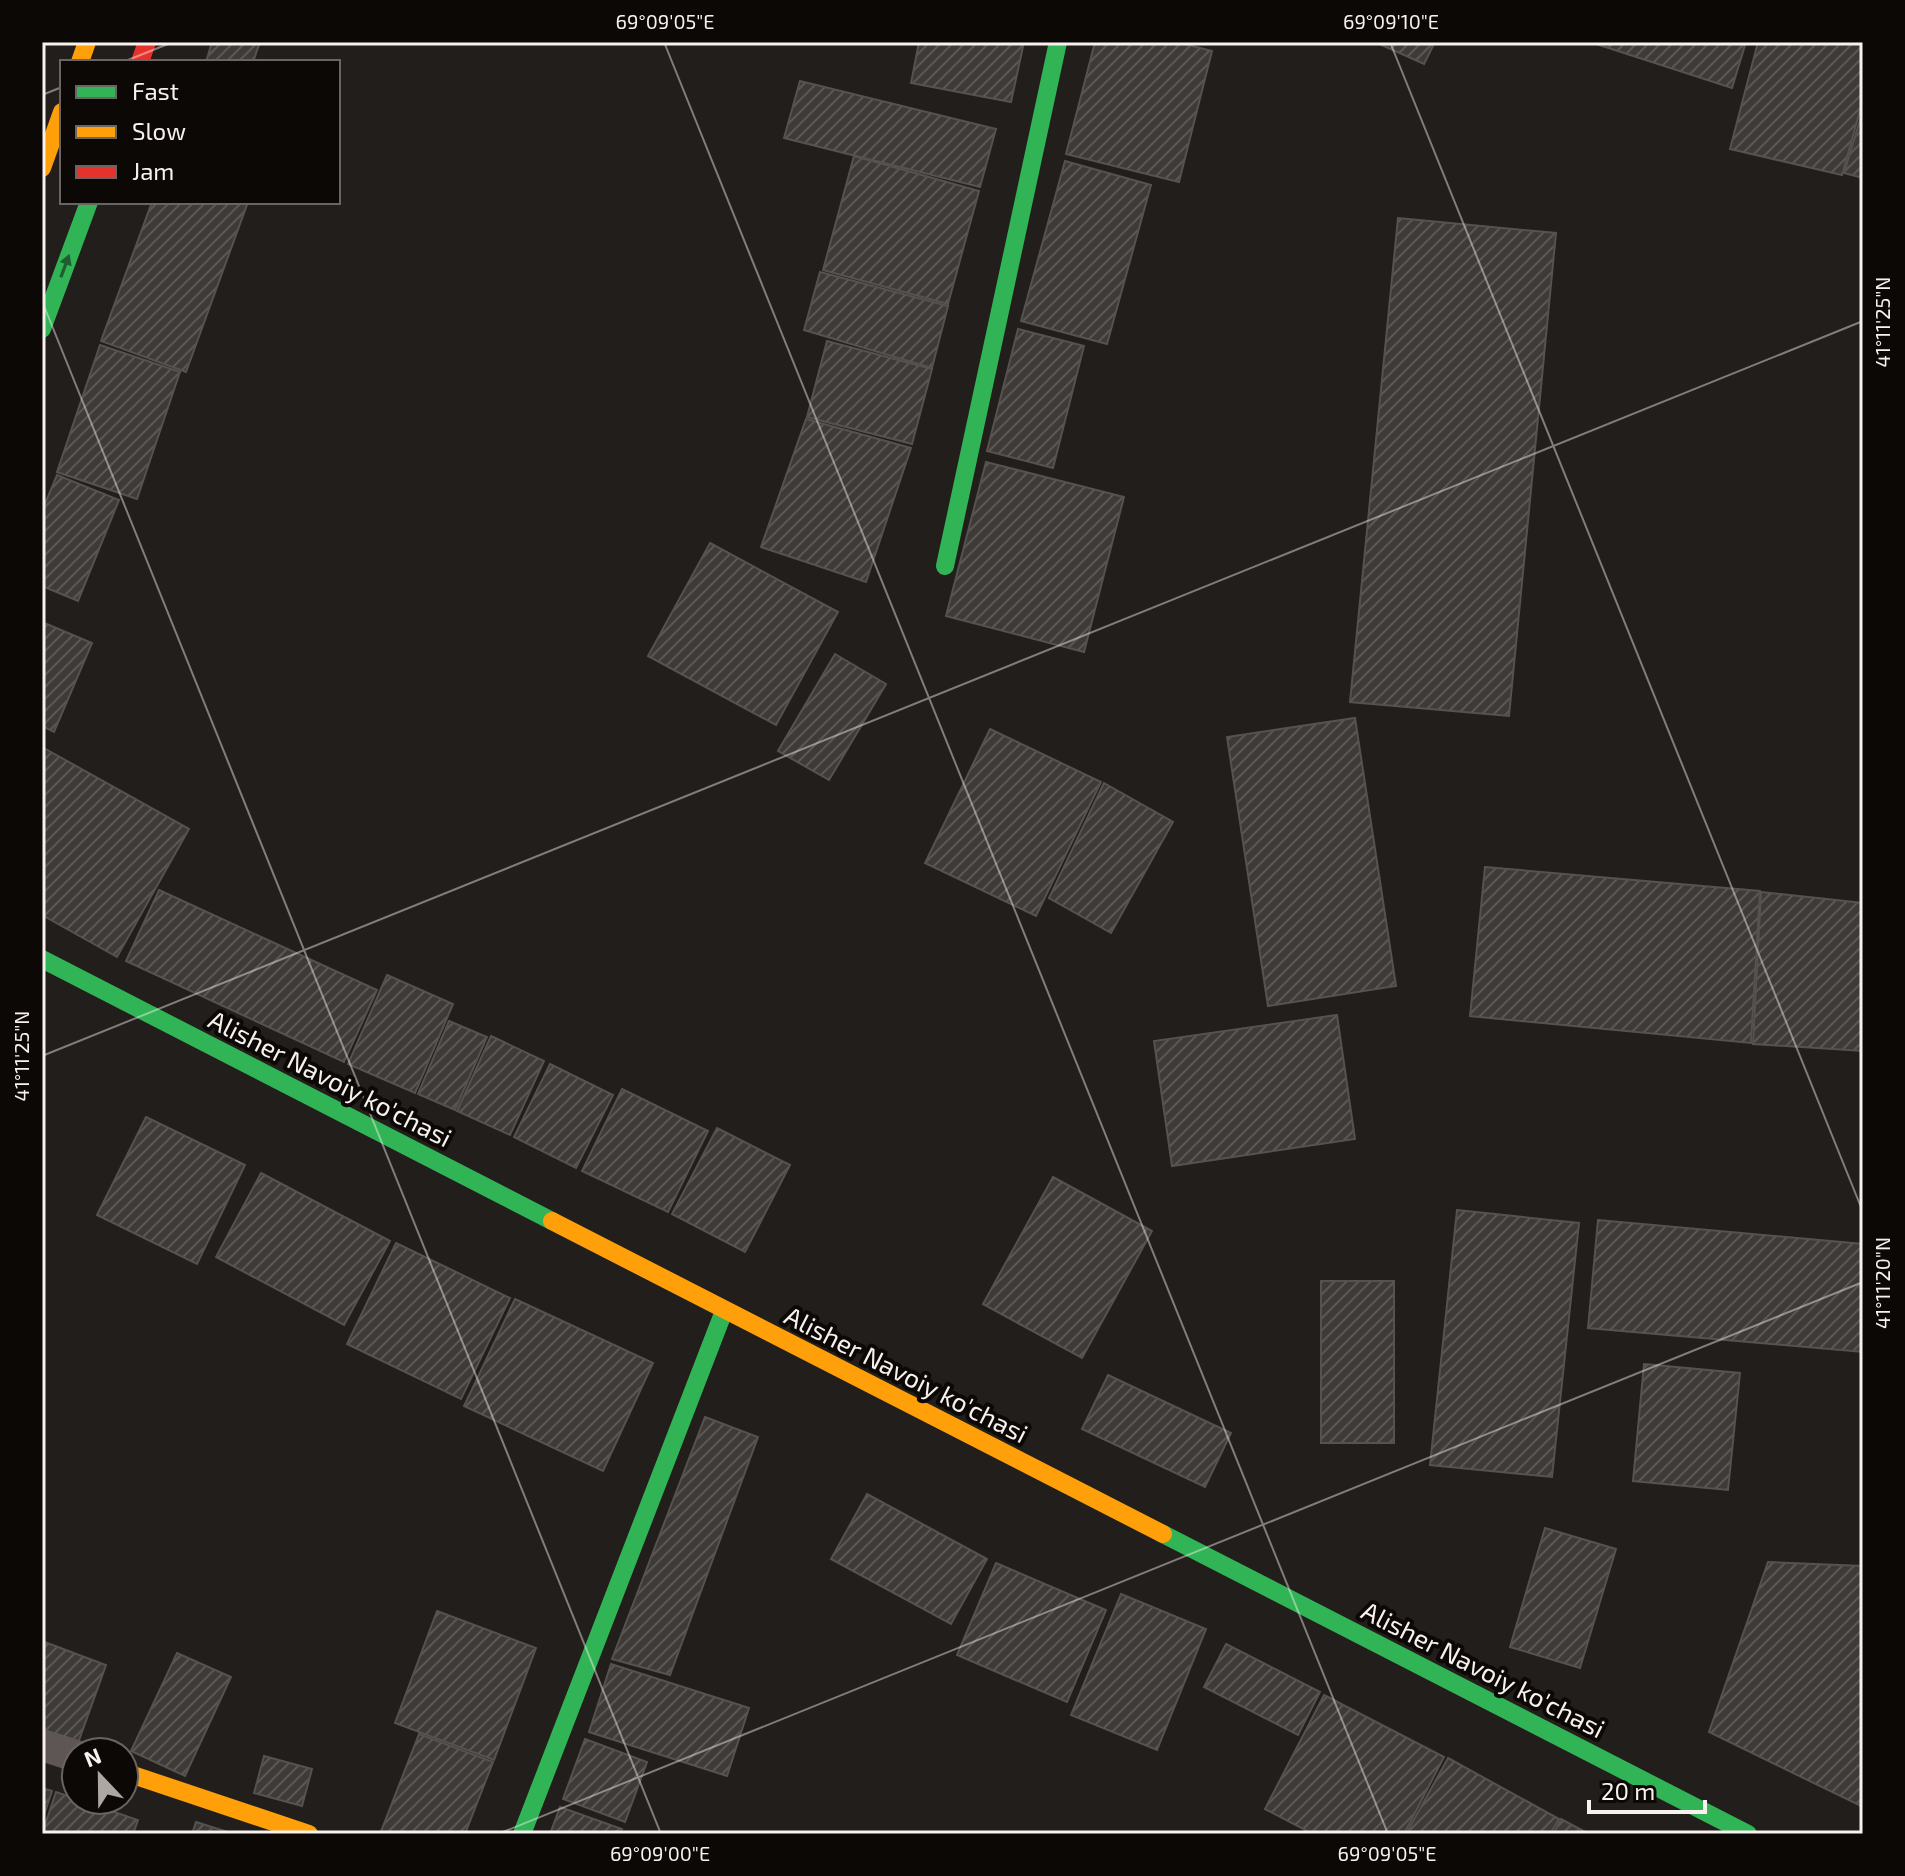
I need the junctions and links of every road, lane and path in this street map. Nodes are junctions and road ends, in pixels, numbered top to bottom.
1 (1058, 42) edge
2 (60, 118) edge
3 (42, 168) edge
4 (88, 204) edge
5 (42, 329) edge
6 (945, 566) dead end
7 (42, 959) edge
8 (724, 1311) junction
9 (140, 1777) edge
10 (309, 1834) edge
11 (522, 1834) edge
12 (1748, 1834) edge

1 - 6 street
2 - 3 street
5 -> 4 street
7 - 8 street, Alisher Navoiy ko'chasi
8 - 11 street
8 - 12 street, Alisher Navoiy ko'chasi
9 - 10 street

